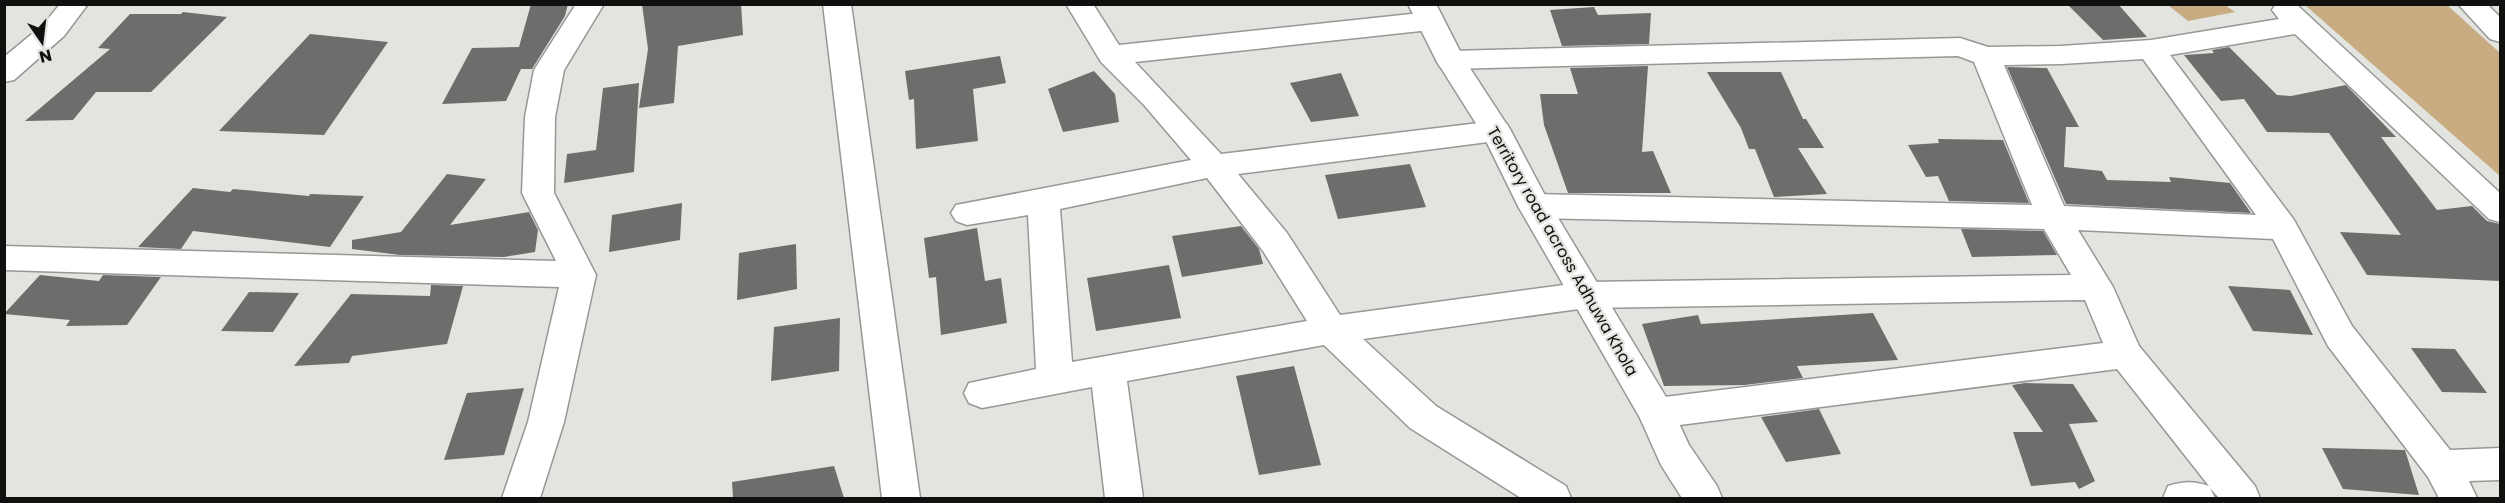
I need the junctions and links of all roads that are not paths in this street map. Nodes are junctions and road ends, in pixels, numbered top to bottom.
1 (75, 4) edge
2 (590, 4) edge
3 (837, 4) edge
4 (1079, 4) edge
5 (2281, 4) edge
6 (2471, 4) edge
7 (1426, 13) edge
8 (2302, 24) junction
9 (2500, 33) edge
10 (2151, 49) junction
11 (1111, 55) junction
12 (1986, 56) junction
13 (1450, 60) junction
14 (6, 70) edge
15 (1496, 131) junction
16 (1214, 166) junction
17 (1043, 201) junction
18 (1534, 206) junction
19 (2500, 210) edge
20 (967, 213) dead end
21 (2054, 217) junction
22 (2283, 228) junction
23 (4, 258) edge
24 (579, 274) junction
25 (2096, 287) junction
26 (1586, 295) junction
27 (1331, 330) junction
28 (2125, 354) junction
29 (1108, 371) junction
30 (1055, 380) junction
31 (982, 393) dead end
32 (1656, 413) junction
33 (2500, 464) edge
34 (2450, 482) edge
35 (521, 498) edge
36 (901, 498) edge
37 (1124, 498) edge
38 (1552, 498) edge
39 (1703, 498) edge
40 (2182, 498) edge
41 (2196, 498) edge
42 (2241, 498) edge

1 - 14 street
2 - 24 street
3 - 36 street
4 - 11 street
5 - 8 street
6 - 9 street
7 - 11 street
7 - 13 street, Territory road across Adhuwa Khola
8 - 10 street
8 - 19 street
10 - 12 street
10 - 22 street
11 - 16 street
12 - 13 street
12 - 21 street
13 - 15 street, Territory road across Adhuwa Khola
15 - 16 street
15 - 18 street, Territory road across Adhuwa Khola
16 - 17 street
16 - 27 street
17 - 20 street
17 - 30 street
18 - 21 street
18 - 26 street, Territory road across Adhuwa Khola
21 - 22 street
21 - 25 street
22 - 34 street
23 - 24 street
24 - 35 street
25 - 26 street
25 - 28 street
26 - 27 street
26 - 32 street, Territory road across Adhuwa Khola
27 - 29 street
27 - 38 street
28 - 32 street
28 - 42 street
29 - 30 street
29 - 37 street
30 - 31 street
32 - 39 street, Territory road across Adhuwa Khola
33 - 34 street
40 - 41 street

